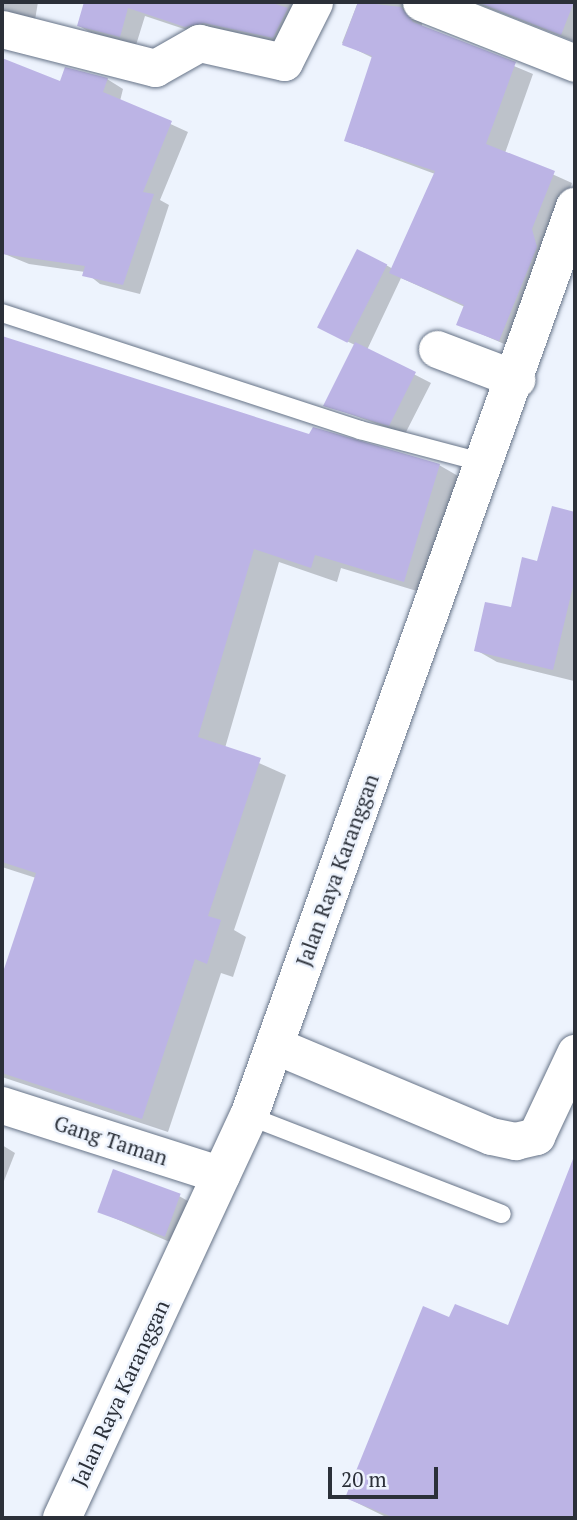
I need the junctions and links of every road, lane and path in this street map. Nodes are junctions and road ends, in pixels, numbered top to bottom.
1 (314, 2) edge
2 (421, 2) edge
3 (2, 29) edge
4 (575, 63) edge
5 (575, 207) edge
6 (2, 313) edge
7 (437, 349) dead end
8 (516, 379) junction
9 (485, 463) junction
10 (274, 1045) junction
11 (575, 1053) edge
12 (2, 1105) edge
13 (248, 1116) junction
14 (221, 1175) junction
15 (502, 1214) dead end
16 (62, 1518) edge

1 - 3 street
2 - 4 street
5 - 8 street, Jalan Raya Karanggan
6 - 9 lane
7 - 8 street
8 - 9 street, Jalan Raya Karanggan
9 - 10 street, Jalan Raya Karanggan
10 - 11 street
10 - 13 street, Jalan Raya Karanggan
12 - 14 street, Gang Taman
13 - 14 street, Jalan Raya Karanggan
13 - 15 lane
14 - 16 street, Jalan Raya Karanggan

